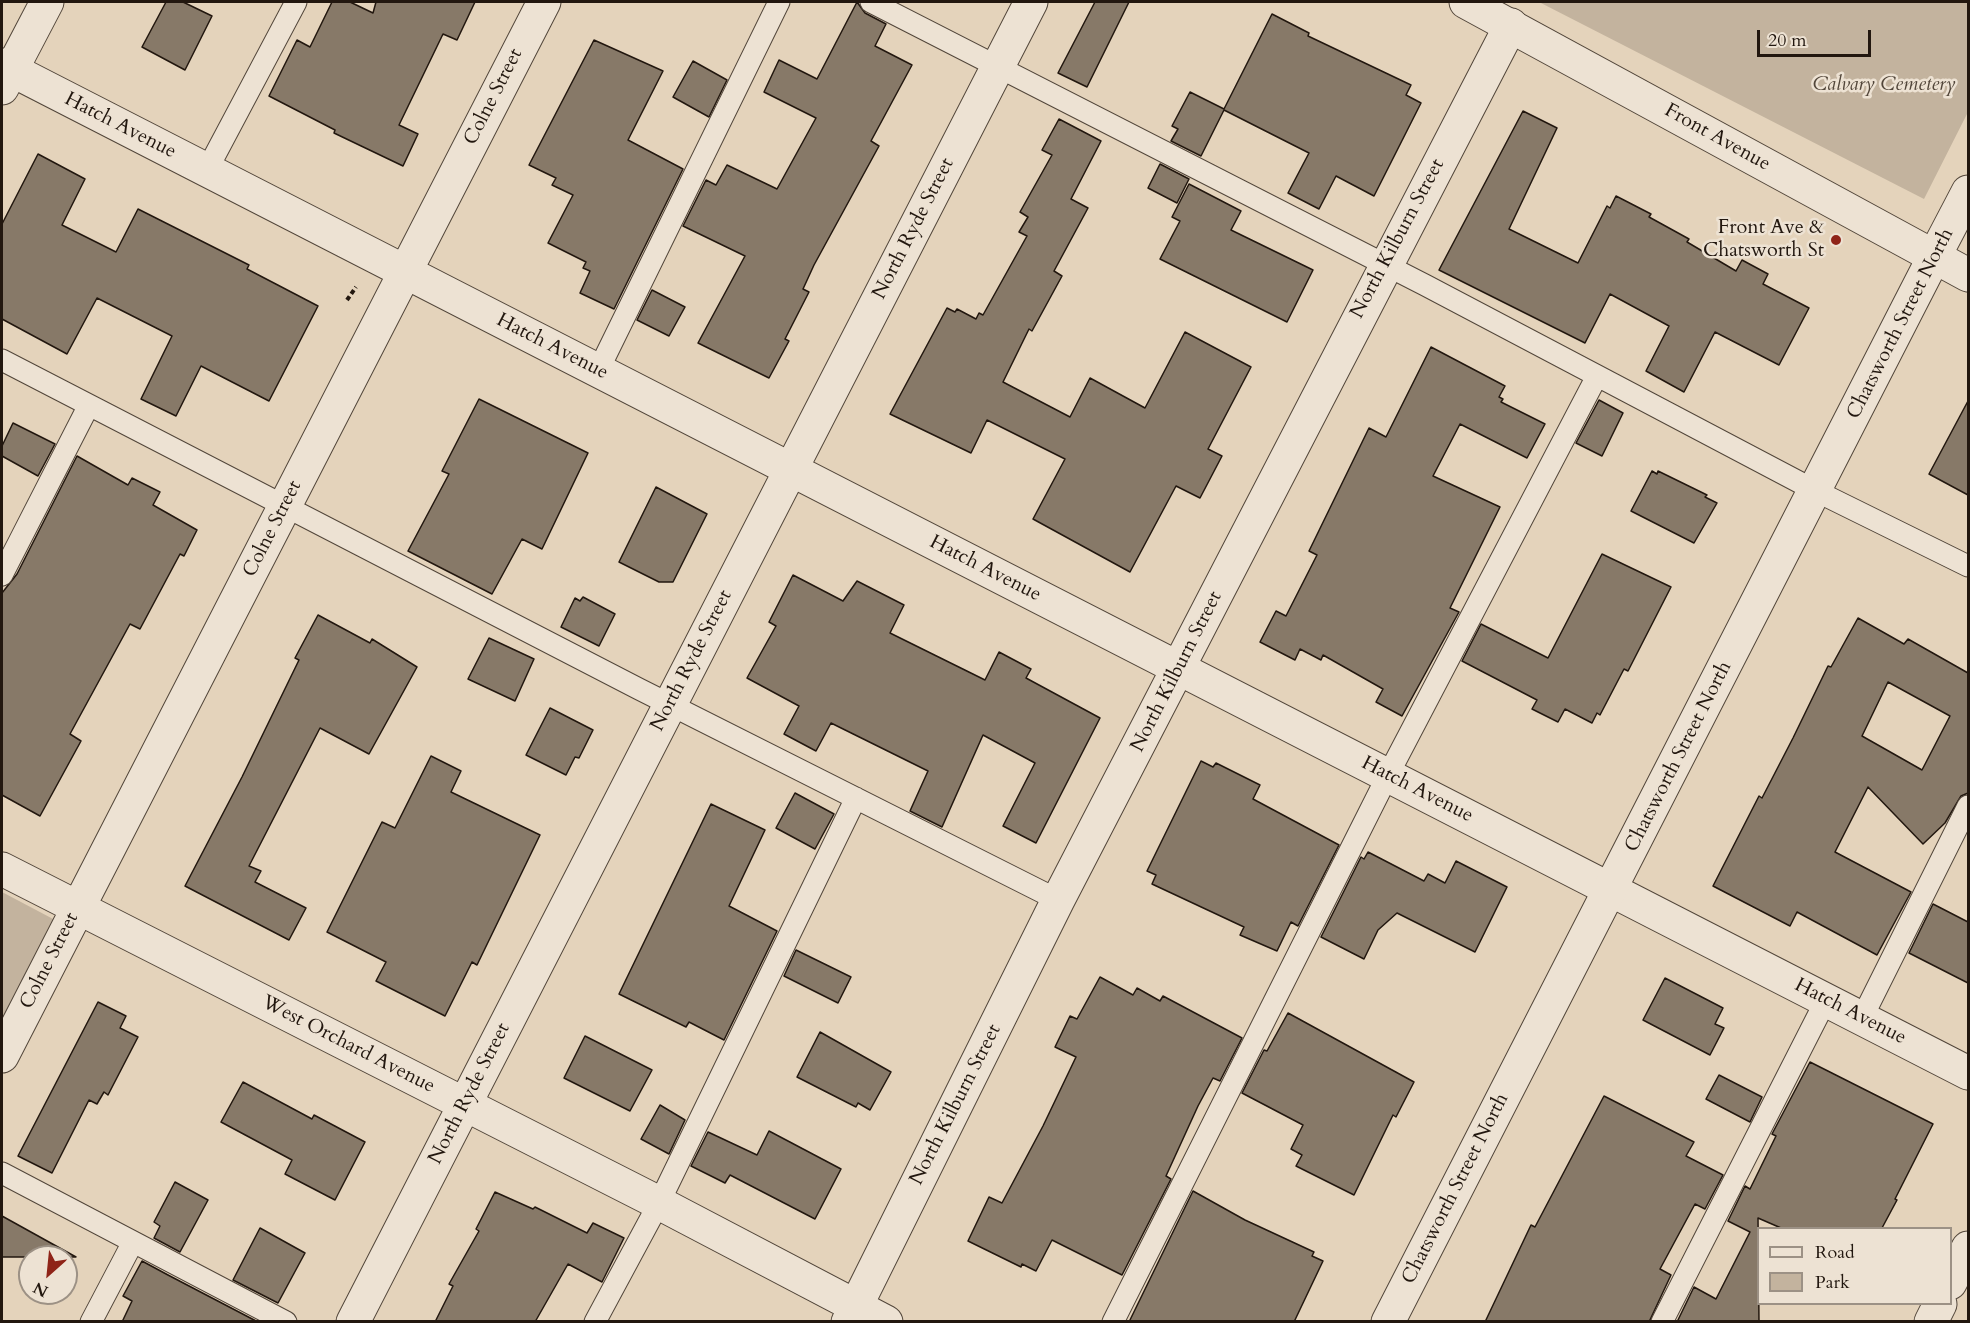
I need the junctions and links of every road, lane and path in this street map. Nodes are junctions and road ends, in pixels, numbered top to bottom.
1 (47, 2) edge
2 (296, 2) edge
3 (544, 2) edge
4 (779, 2) edge
5 (871, 2) edge
6 (1031, 2) edge
7 (1466, 2) edge
8 (1511, 25) junction
9 (996, 67) junction
10 (5, 75) edge
11 (207, 170) junction
12 (1968, 192) edge
13 (1934, 257) junction
14 (1385, 264) junction
15 (404, 271) junction
16 (1968, 275) edge
17 (2, 360) edge
18 (598, 370) junction
19 (1597, 376) junction
20 (89, 405) junction
21 (791, 470) junction
22 (1816, 491) junction
23 (285, 505) junction
24 (1968, 567) edge
25 (2, 575) edge
26 (1179, 668) junction
27 (669, 704) junction
28 (1388, 776) junction
29 (856, 798) junction
30 (1968, 806) edge
31 (2, 869) edge
32 (1610, 889) junction
33 (1058, 900) junction
34 (77, 908) junction
35 (1826, 1000) junction
36 (1862, 1018) junction
37 (2, 1056) edge
38 (1968, 1073) edge
39 (465, 1104) junction
40 (2, 1173) edge
41 (659, 1203) junction
42 (133, 1242) junction
43 (1968, 1248) edge
44 (1952, 1279) edge
45 (1940, 1305) edge
46 (852, 1313) edge
47 (91, 1322) edge
48 (286, 1322) edge
49 (353, 1322) edge
50 (595, 1322) edge
51 (886, 1322) edge
52 (1113, 1322) edge
53 (1388, 1322) edge
54 (1662, 1322) edge
55 (1931, 1322) edge

1 - 10 street
2 - 11 lane
3 - 15 street, Colne Street
4 - 18 lane
5 - 9 lane
6 - 9 street, North Ryde Street
7 - 8 street, Front Avenue
8 - 13 street, Front Avenue
8 - 14 street, North Kilburn Street
9 - 14 lane
9 - 21 street, North Ryde Street
10 - 11 street, Hatch Avenue
11 - 15 street, Hatch Avenue
12 - 13 street, Chatsworth Street North
13 - 16 street, Front Avenue
13 - 22 street, Chatsworth Street North
14 - 19 lane
14 - 26 street, North Kilburn Street
15 - 18 street, Hatch Avenue
15 - 23 street, Colne Street
17 - 20 lane
18 - 21 street, Hatch Avenue
19 - 22 lane
19 - 28 lane
20 - 23 lane
20 - 25 lane
21 - 26 street, Hatch Avenue
21 - 27 street, North Ryde Street
22 - 24 lane
22 - 32 street, Chatsworth Street North
23 - 27 lane
23 - 34 street, Colne Street
26 - 28 street, Hatch Avenue
26 - 33 street, North Kilburn Street
27 - 29 lane
27 - 39 street, North Ryde Street
28 - 32 street, Hatch Avenue
28 - 52 lane
29 - 33 lane
29 - 41 lane
30 - 36 lane
31 - 34 street, West Orchard Avenue
32 - 35 street, Hatch Avenue
32 - 53 street, Chatsworth Street North
33 - 46 street, North Kilburn Street
34 - 37 street, Colne Street
34 - 39 street, West Orchard Avenue
35 - 36 street, Hatch Avenue
35 - 54 lane
36 - 38 street, Hatch Avenue
39 - 41 street, West Orchard Avenue
39 - 49 street, North Ryde Street
40 - 42 lane
41 - 46 street, West Orchard Avenue
41 - 50 lane
42 - 47 lane
42 - 48 lane
43 - 44 street
45 - 55 street
46 - 51 street, West Orchard Avenue

